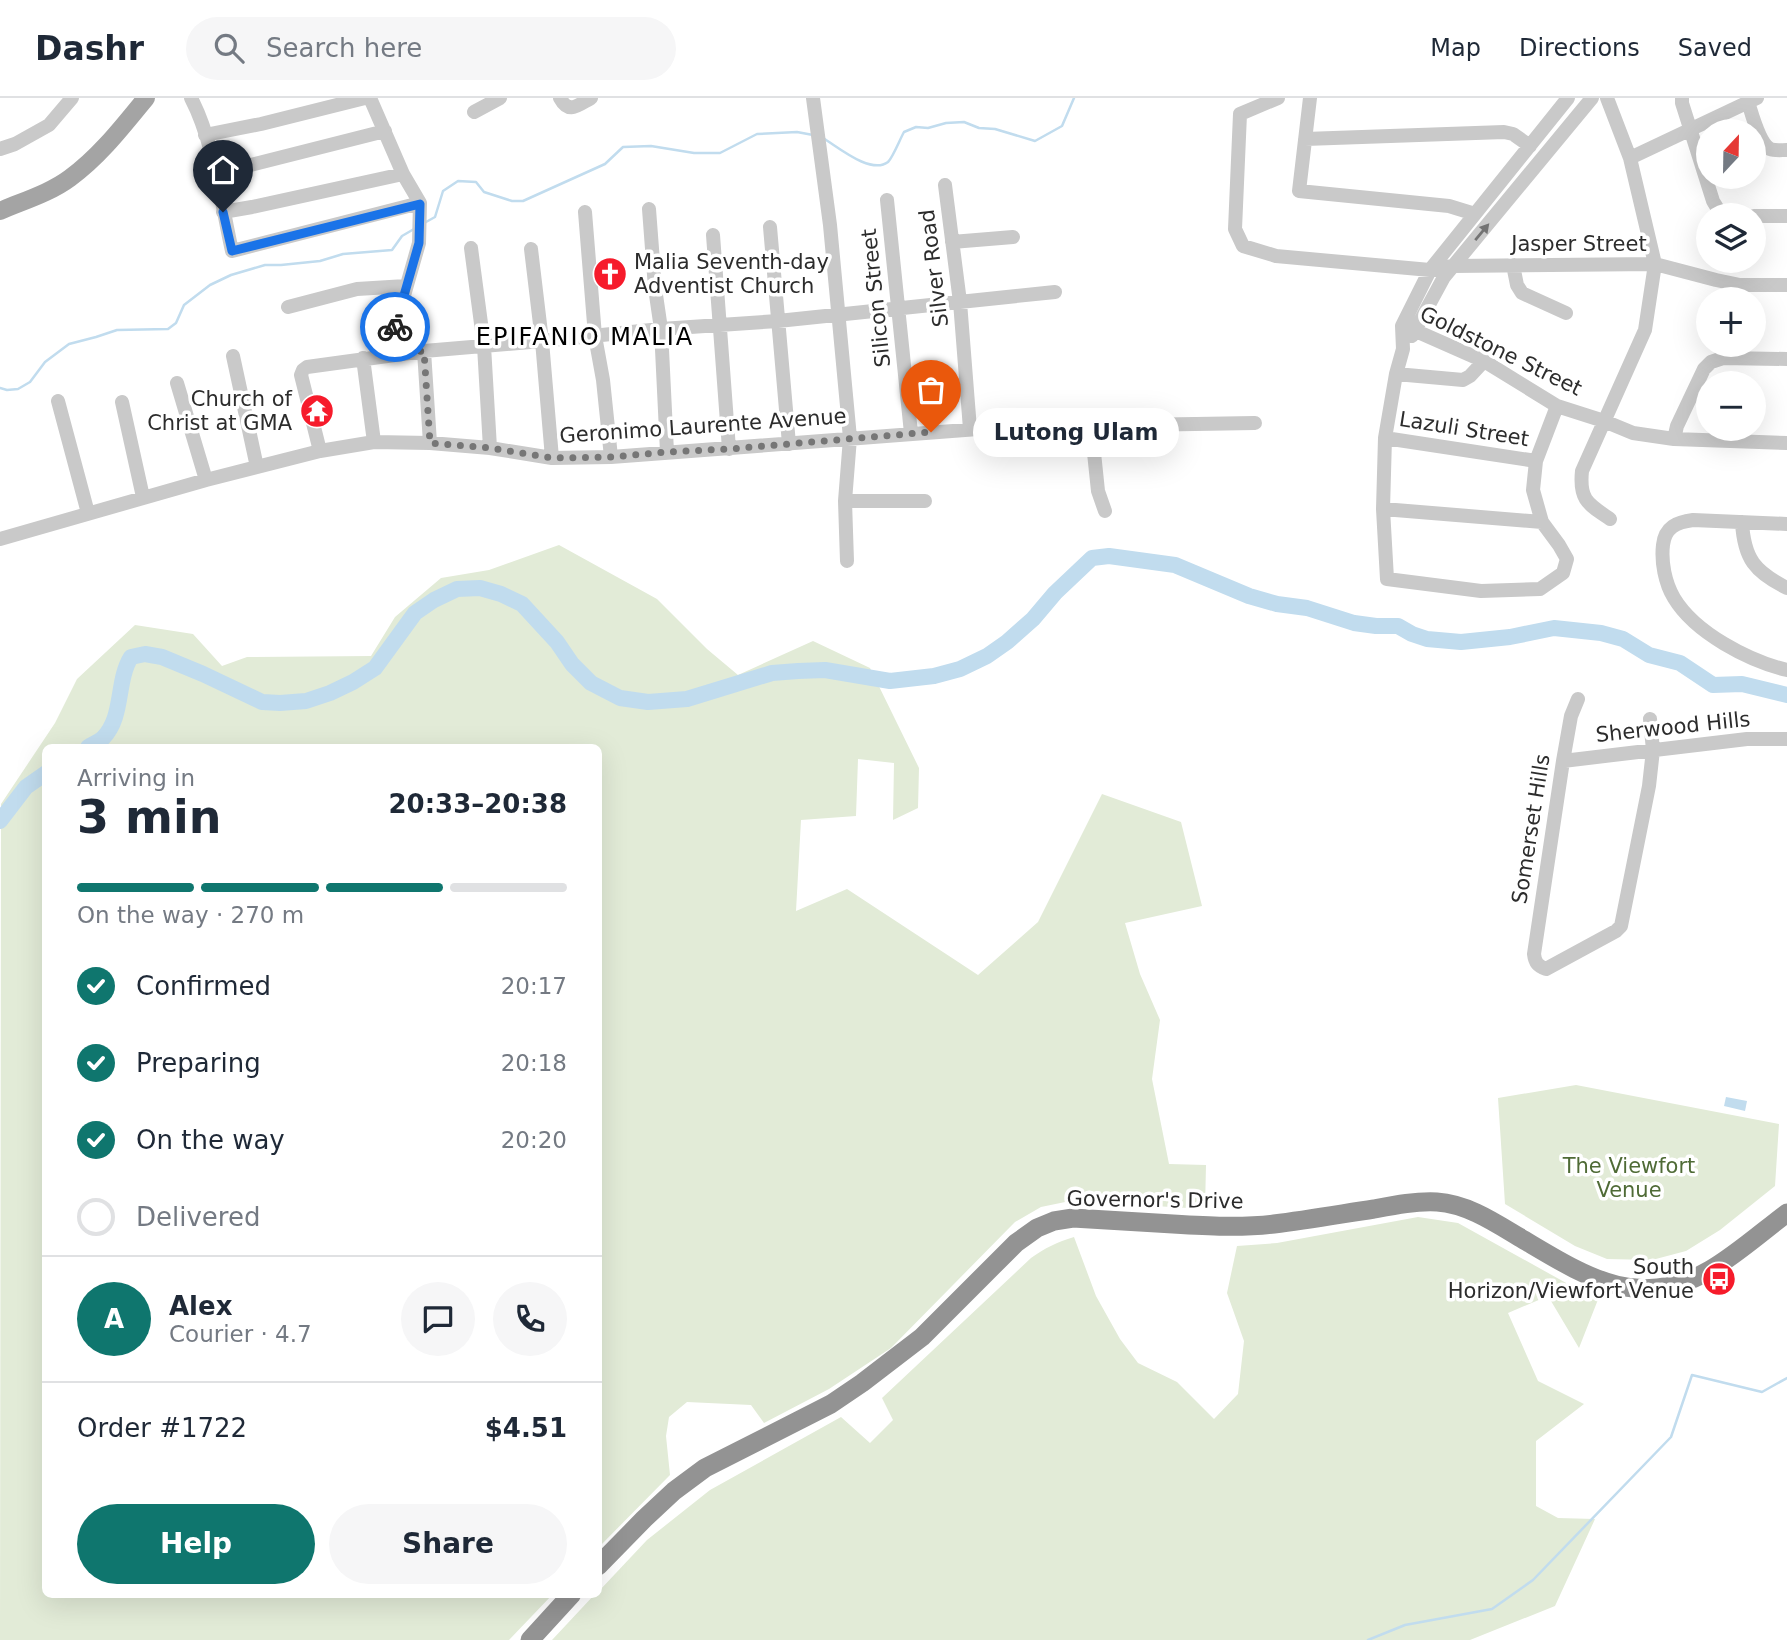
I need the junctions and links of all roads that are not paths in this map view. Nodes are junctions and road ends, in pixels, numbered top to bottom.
1 (72, 98) edge
2 (132, 98) edge
3 (146, 98) edge
4 (191, 98) edge
5 (368, 98) edge
6 (500, 98) edge
7 (560, 98) edge
8 (591, 98) edge
9 (813, 98) edge
10 (1278, 98) edge
11 (1310, 98) edge
12 (1569, 98) edge
13 (1592, 98) edge
14 (1607, 98) edge
15 (1682, 98) edge
16 (1752, 100) edge
17 (474, 112) dead end
18 (1690, 130) junction
19 (384, 131) junction
20 (205, 135) junction
21 (1305, 139) junction
22 (1530, 146) junction
23 (0, 149) edge
24 (1787, 150) edge
25 (1630, 158) junction
26 (215, 173) junction
27 (404, 174) junction
28 (945, 185) dead end
29 (0, 198) edge
30 (887, 200) dead end
31 (1714, 203) edge
32 (420, 204) junction
33 (649, 209) dead end
34 (0, 211) edge
35 (223, 212) junction
36 (586, 212) dead end
37 (1475, 214) junction
38 (1766, 216) edge
39 (1787, 216) edge
40 (770, 227) dead end
41 (713, 235) dead end
42 (1013, 237) dead end
43 (952, 242) junction
44 (471, 248) dead end
45 (531, 248) dead end
46 (1655, 264) junction
47 (1513, 265) junction
48 (1453, 266) junction
49 (1430, 270) junction
50 (1787, 285) edge
51 (407, 286) junction
52 (1055, 292) dead end
53 (960, 302) junction
54 (288, 307) dead end
55 (898, 309) junction
56 (1566, 313) dead end
57 (839, 314) junction
58 (778, 321) junction
59 (720, 325) junction
60 (661, 329) junction
61 (1409, 329) junction
62 (596, 337) junction
63 (542, 341) junction
64 (484, 346) junction
65 (424, 351) junction
66 (387, 355) junction
67 (233, 356) dead end
68 (363, 358) junction
69 (1787, 359) edge
70 (1485, 361) junction
71 (1396, 374) junction
72 (177, 383) dead end
73 (58, 401) dead end
74 (122, 402) dead end
75 (1557, 406) junction
76 (1604, 421) junction
77 (1255, 423) dead end
78 (1091, 424) junction
79 (970, 429) junction
80 (911, 433) junction
81 (850, 438) junction
82 (1385, 438) junction
83 (1674, 439) junction
84 (374, 442) junction
85 (430, 443) junction
86 (1787, 443) edge
87 (789, 444) junction
88 (490, 448) junction
89 (729, 449) junction
90 (320, 451) junction
91 (667, 452) junction
92 (611, 457) junction
93 (552, 458) junction
94 (1536, 461) junction
95 (257, 467) junction
96 (206, 480) junction
97 (143, 497) junction
98 (845, 501) junction
99 (925, 501) dead end
100 (1383, 509) junction
101 (1104, 511) dead end
102 (88, 513) junction
103 (1610, 519) dead end
104 (1542, 522) junction
105 (1742, 522) junction
106 (1787, 524) edge
107 (0, 539) edge
108 (847, 561) dead end
109 (1787, 588) edge
110 (1787, 670) edge
111 (1578, 699) dead end
112 (1650, 719) dead end
113 (1787, 739) edge
114 (1653, 750) junction
115 (1563, 761) junction
116 (1787, 1213) edge
117 (602, 1562) edge
118 (568, 1598) edge
119 (530, 1640) edge

1 - 23 street
2 - 29 main road
3 - 34 main road
4 - 20 street
5 - 19 street
5 - 20 street
6 - 17 street
7 - 8 street
9 - 57 street
10 - 49 street, Jasper Street
11 - 21 street
12 - 22 street
48 -> 13 street
14 - 25 street
15 - 18 street
16 - 18 street
16 - 24 street
18 - 25 street
18 - 31 street
19 - 26 street
19 - 27 street
20 - 26 street
21 - 22 street
21 - 37 street
22 - 37 street
25 - 46 street
26 - 35 street
27 - 32 street
27 - 35 street
28 - 43 street, Silver Road
30 - 55 street, Silicon Street
32 - 35 street
32 - 51 street
33 - 60 street
36 - 62 street
37 - 49 street
38 - 39 street
40 - 58 street
41 - 59 street
42 - 43 street
43 - 53 street, Silver Road
44 - 64 street
45 - 63 street
46 - 47 street, Jasper Street
46 - 50 street, Jasper Street
46 - 76 street
47 - 48 street, Jasper Street
47 - 56 street
48 - 49 street, Jasper Street
48 - 61 street
49 - 61 street
51 - 54 street
51 - 66 street
52 - 53 street
53 - 55 street
53 - 79 street, Silver Road
55 - 57 street
55 - 80 street, Silicon Street
57 - 58 street
57 - 81 street
58 - 59 street
58 - 87 street
59 - 60 street
59 - 89 street
60 - 62 street
60 - 91 street
61 - 70 street, Goldstone Street
61 - 71 street
62 - 63 street
62 - 92 street
63 - 64 street
63 - 93 street
64 - 65 street
64 - 88 street
65 - 66 street
65 - 85 street
66 - 68 street
67 - 95 street
68 - 84 street
68 - 90 street
69 - 83 street
70 - 71 street
70 - 75 street, Goldstone Street
71 - 82 street
72 - 96 street
73 - 102 street
74 - 97 street
75 - 76 street, Goldstone Street
75 - 94 street
76 - 83 street, Goldstone Street
76 - 103 street
77 - 78 street, Geronimo Laurente Avenue
78 - 79 street, Geronimo Laurente Avenue
78 - 101 street
79 - 80 street, Geronimo Laurente Avenue
80 - 81 street, Geronimo Laurente Avenue
81 - 87 street, Geronimo Laurente Avenue
81 - 98 street
82 - 94 street, Lazuli Street
82 - 100 street
83 - 86 street, Goldstone Street
84 - 85 street, Geronimo Laurente Avenue
84 - 90 street, Geronimo Laurente Avenue
85 - 88 street, Geronimo Laurente Avenue
87 - 89 street, Geronimo Laurente Avenue
88 - 93 street, Geronimo Laurente Avenue
89 - 91 street, Geronimo Laurente Avenue
90 - 95 street, Geronimo Laurente Avenue
91 - 92 street, Geronimo Laurente Avenue
92 - 93 street, Geronimo Laurente Avenue
94 - 104 street
95 - 96 street, Geronimo Laurente Avenue
96 - 97 street, Geronimo Laurente Avenue
97 - 102 street, Geronimo Laurente Avenue
98 - 99 street
98 - 108 street
100 - 104 street
100 - 104 street
102 - 107 street, Geronimo Laurente Avenue
105 - 106 street
105 - 109 street
105 - 110 street
111 - 115 street, Somerset Hills
112 - 114 street
113 - 114 street, Sherwood Hills
114 - 115 street, Sherwood Hills
114 - 115 street, Somerset Hills
116 - 117 highway, Governor's Drive
118 - 119 highway

